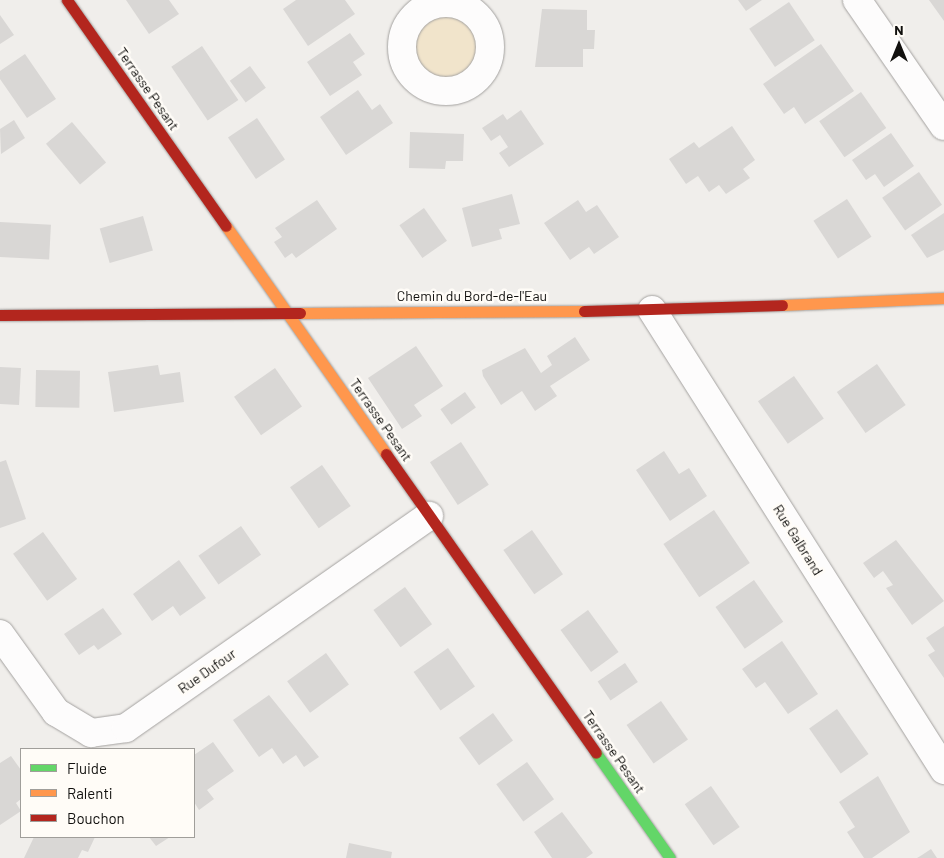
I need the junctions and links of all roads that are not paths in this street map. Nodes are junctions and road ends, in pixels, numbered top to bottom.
1 (67, 0) edge
2 (857, 0) edge
3 (944, 126) edge
4 (944, 298) edge
5 (652, 310) junction
6 (286, 312) junction
7 (0, 315) edge
8 (430, 516) junction
9 (0, 634) edge
10 (944, 770) edge
11 (670, 858) edge

1 - 6 street, Terrasse Pesant
2 - 3 street
4 - 5 street, Chemin du Bord-de-l'Eau
5 - 6 street, Chemin du Bord-de-l'Eau
5 - 10 street, Rue Galbrand
6 - 7 street, Chemin du Bord-de-l'Eau
6 - 8 street, Terrasse Pesant
8 - 9 street, Rue Dufour
8 - 11 street, Terrasse Pesant

